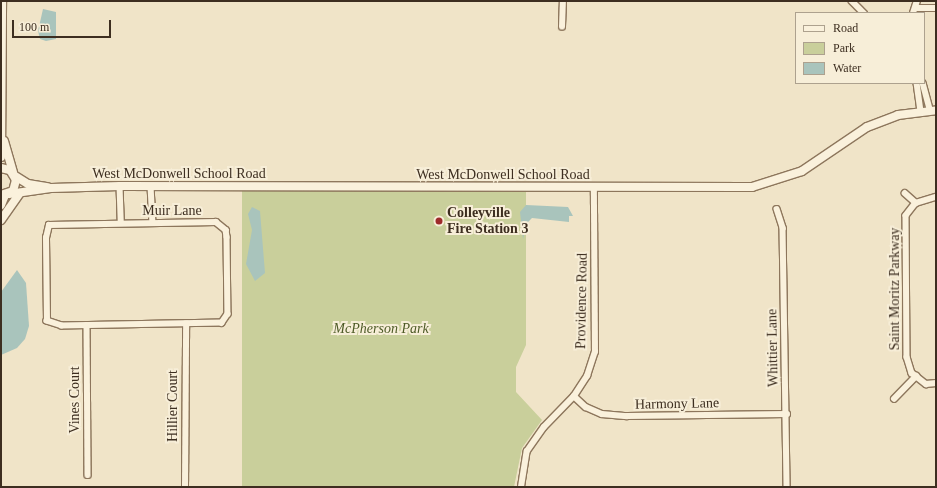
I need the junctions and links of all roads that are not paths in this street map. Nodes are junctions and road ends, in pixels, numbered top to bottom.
1 (2, 1) edge
2 (563, 1) edge
3 (852, 1) edge
4 (917, 1) edge
5 (936, 8) edge
6 (915, 10) edge
7 (863, 12) edge
8 (562, 26) dead end
9 (917, 84) edge
10 (923, 84) edge
11 (933, 110) edge
12 (921, 111) junction
13 (3, 134) junction
14 (1, 157) edge
15 (1, 168) edge
16 (14, 174) junction
17 (120, 186) junction
18 (151, 186) junction
19 (51, 188) junction
20 (594, 189) junction
21 (20, 193) junction
22 (905, 193) dead end
23 (5, 195) edge
24 (936, 197) edge
25 (916, 203) junction
26 (1, 205) edge
27 (777, 209) dead end
28 (1, 220) edge
29 (121, 223) junction
30 (153, 223) junction
31 (186, 324) junction
32 (87, 325) junction
33 (916, 376) junction
34 (936, 384) edge
35 (574, 396) junction
36 (894, 399) dead end
37 (786, 414) junction
38 (88, 475) dead end
39 (185, 487) edge
40 (521, 487) edge
41 (787, 487) edge

1 - 13 main road
2 - 8 street
3 - 7 street
4 - 6 street
5 - 6 street
9 - 12 street
10 - 11 street
11 - 12 main road, West McDonwell School Road
12 - 20 main road, West McDonwell School Road
13 - 14 main road
13 - 16 main road
15 - 16 main road, West McDonwell School Road
16 - 19 main road, West McDonwell School Road
16 - 23 main road
17 - 18 main road, West McDonwell School Road
17 - 19 main road, West McDonwell School Road
17 - 29 street
18 - 20 main road, West McDonwell School Road
18 - 30 street
19 - 21 main road, West McDonwell School Road
20 - 35 street, Providence Road
21 - 23 main road, West McDonwell School Road
21 - 28 main road
22 - 25 street
23 - 26 main road
24 - 25 street
25 - 33 street, Saint Moritz Parkway
27 - 37 street, Whittier Lane
29 - 30 street, Muir Lane
29 - 32 street, Muir Lane
30 - 31 street, Muir Lane
31 - 32 street
31 - 39 street, Hillier Court
32 - 38 street, Vines Court
33 - 34 street
33 - 36 street
35 - 37 street, Harmony Lane
35 - 40 street, Providence Road
37 - 41 street, Whittier Lane

